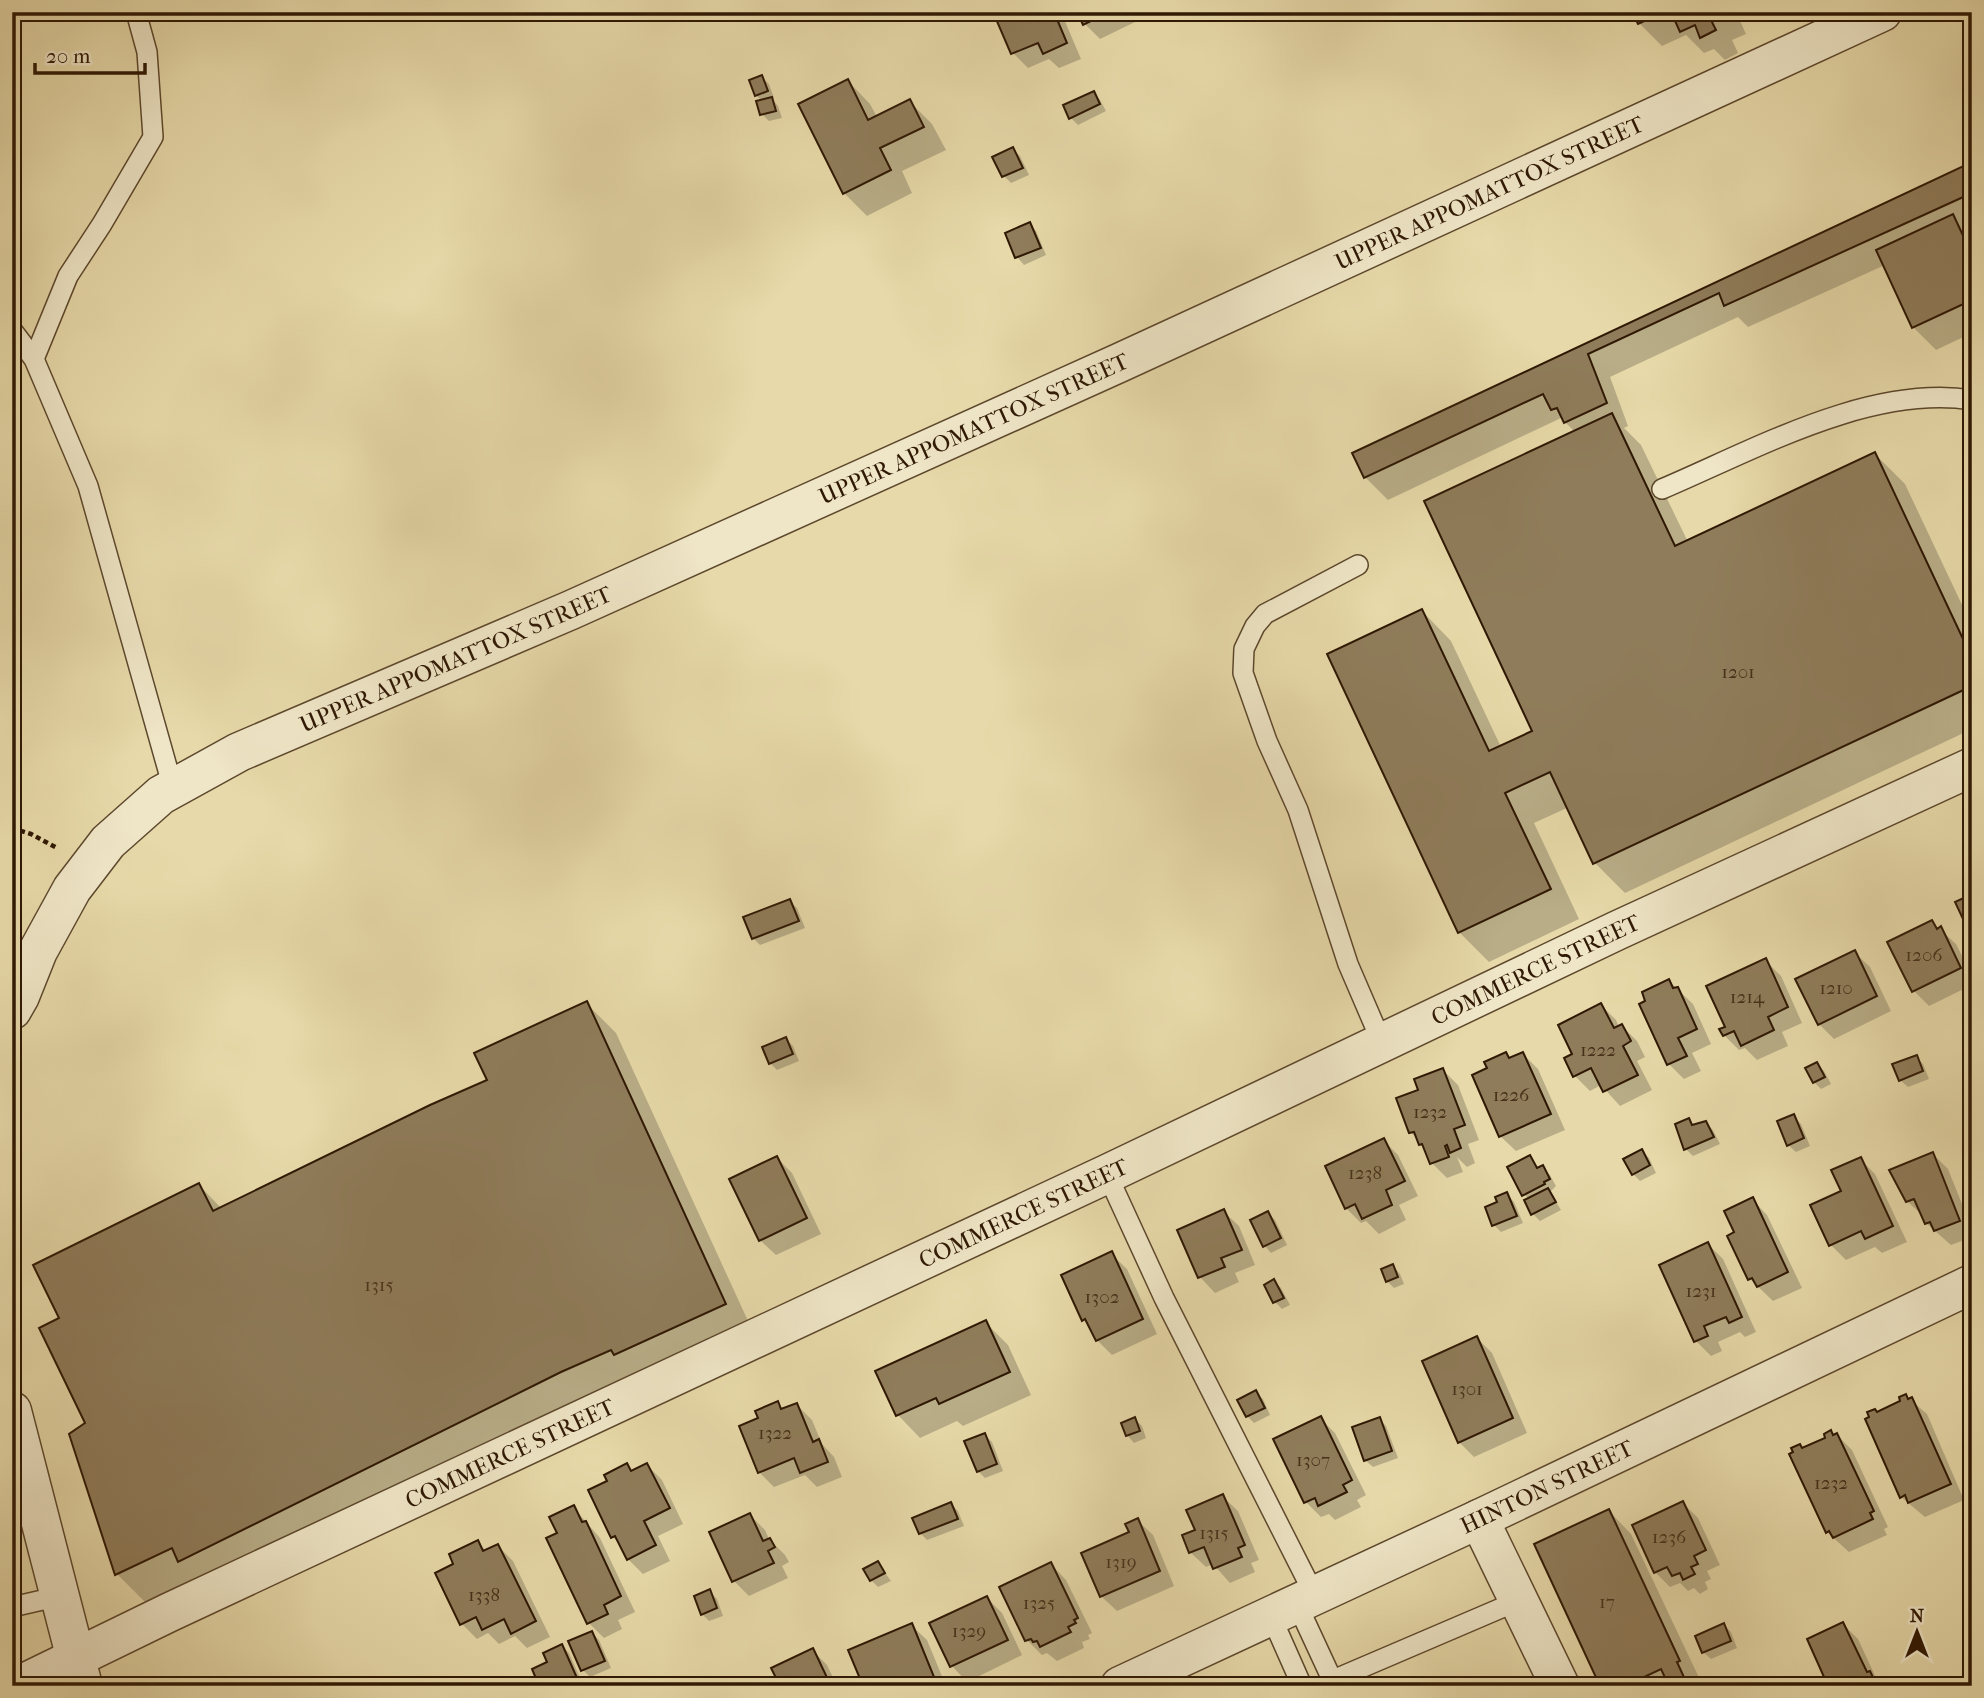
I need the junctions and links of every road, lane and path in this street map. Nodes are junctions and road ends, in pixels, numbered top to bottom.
1 (136, 12) edge
2 (1882, 12) edge
3 (12, 330) edge
4 (34, 359) junction
5 (1972, 400) edge
6 (1662, 489) dead end
7 (1357, 565) dead end
8 (1972, 767) edge
9 (173, 788) junction
10 (12, 828) edge
11 (85, 870) junction
12 (12, 1010) edge
13 (1382, 1043) junction
14 (1107, 1174) junction
15 (1972, 1284) edge
16 (12, 1411) edge
17 (1479, 1519) junction
18 (60, 1596) junction
19 (1520, 1600) junction
20 (1294, 1605) junction
21 (12, 1607) edge
22 (80, 1672) edge
23 (1334, 1683) edge
24 (18, 1686) edge
25 (1120, 1686) edge
26 (1302, 1686) edge
27 (1560, 1686) edge

1 - 4 lane
2 - 9 street, UPPER APPOMATTOX STREET
3 - 4 lane
4 - 9 lane
5 - 6 lane
7 - 13 lane
8 - 13 street, COMMERCE STREET
9 - 11 street, UPPER APPOMATTOX STREET
10 - 11 path
11 - 12 street, UPPER APPOMATTOX STREET
13 - 14 street, COMMERCE STREET
14 - 20 lane
14 - 22 street, COMMERCE STREET
15 - 17 street, HINTON STREET
16 - 18 street
17 - 19 street
17 - 20 street, HINTON STREET
18 - 21 lane
18 - 22 street
19 - 23 lane
19 - 27 street
20 - 23 lane
20 - 25 street, HINTON STREET
20 - 26 lane
22 - 24 street, COMMERCE STREET

